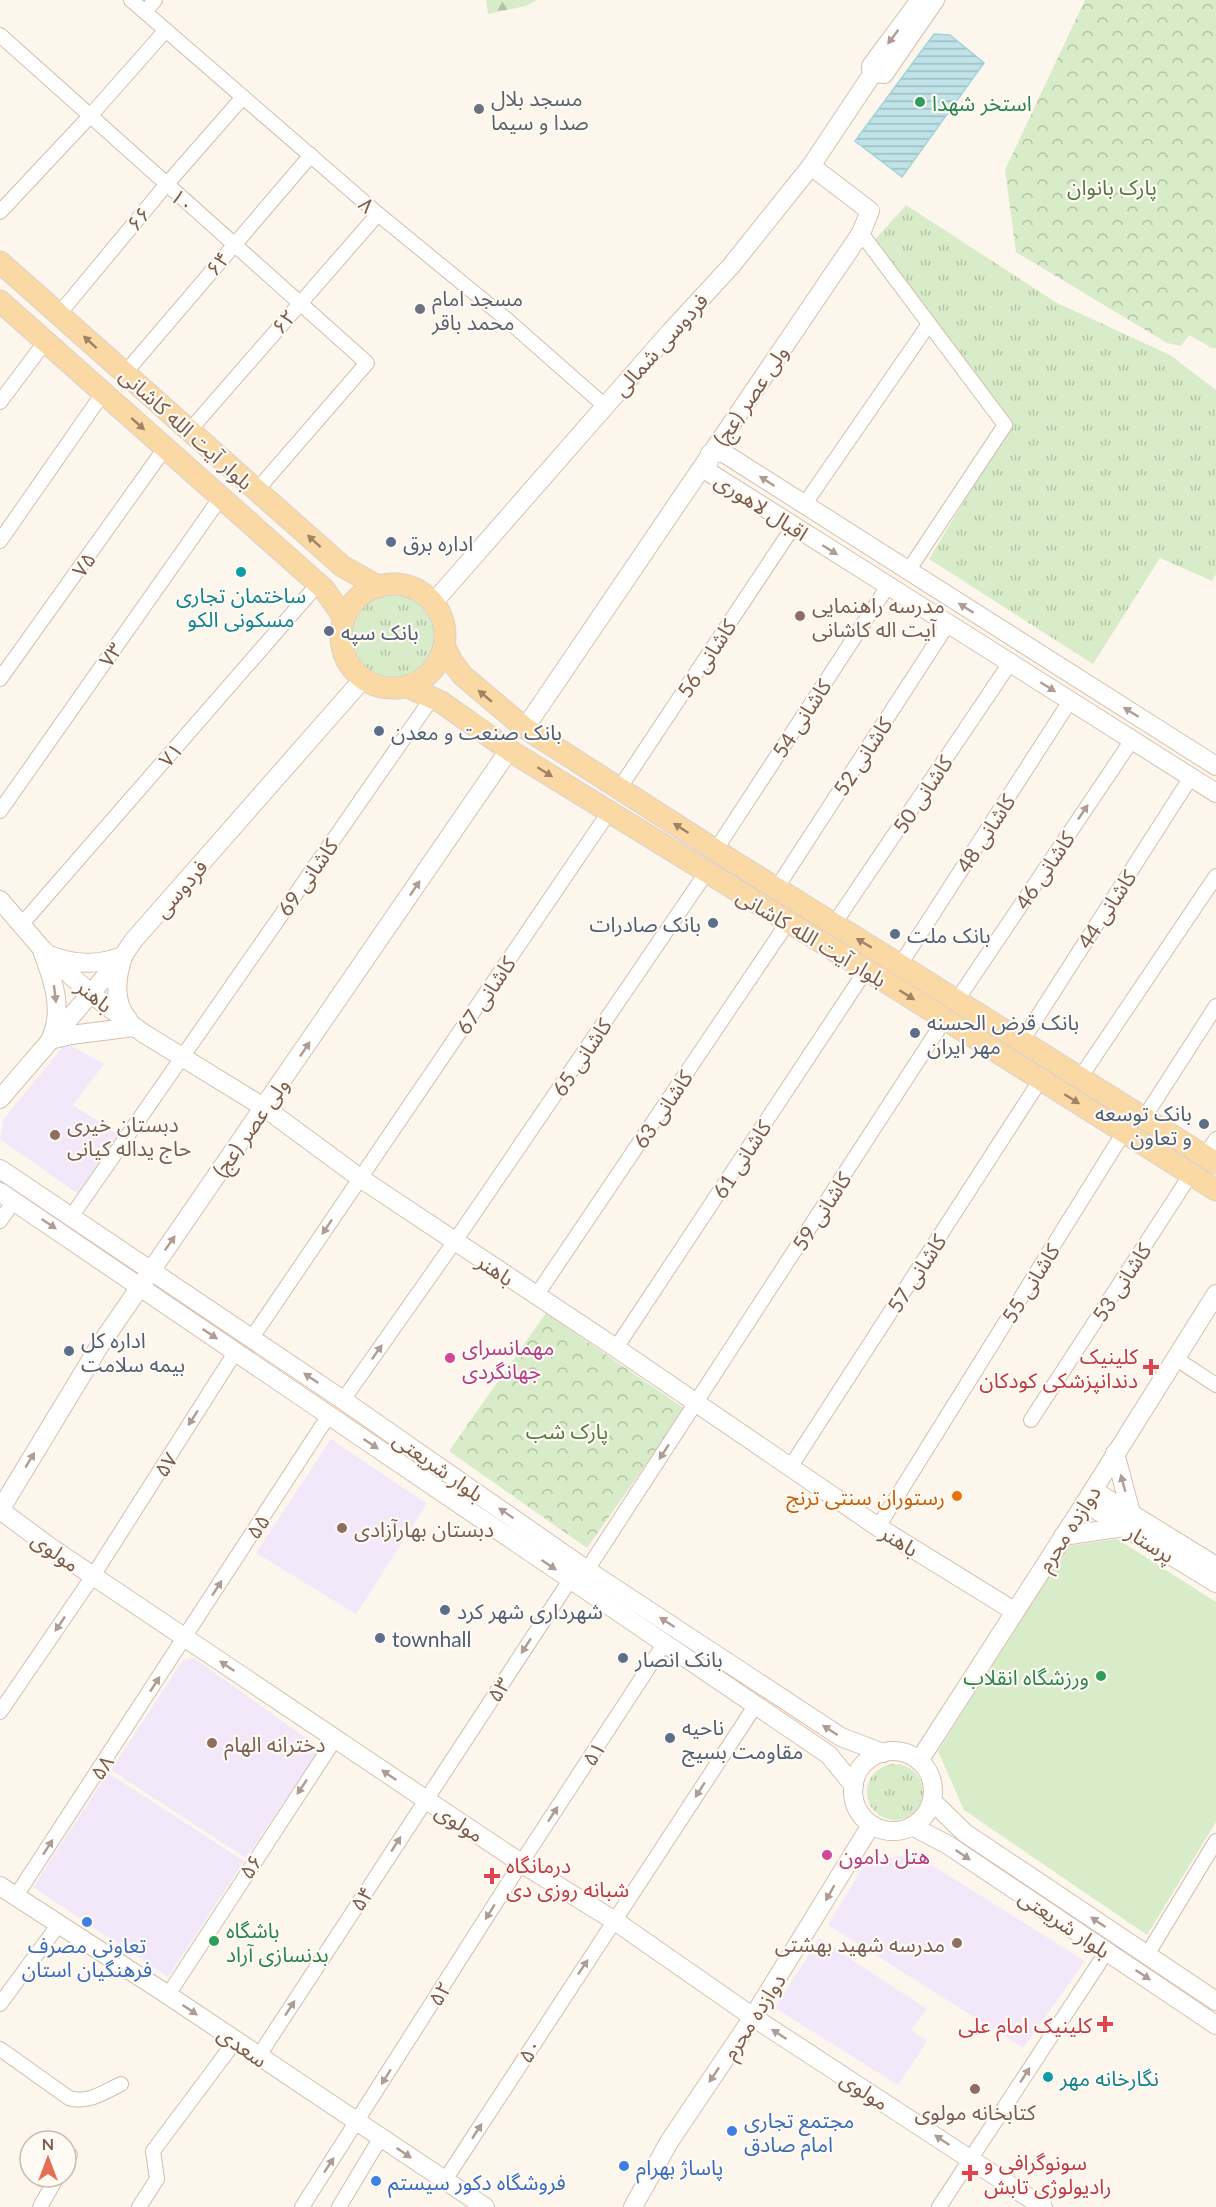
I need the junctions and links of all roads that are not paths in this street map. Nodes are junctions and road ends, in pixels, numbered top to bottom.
1 (131, 0) edge
2 (155, 0) edge
3 (920, 0) edge
4 (935, 0) edge
5 (145, 12) junction
6 (166, 30) junction
7 (0, 34) edge
8 (873, 74) junction
9 (243, 97) junction
10 (90, 116) junction
11 (311, 156) junction
12 (811, 166) junction
13 (166, 185) junction
14 (0, 212) edge
15 (378, 214) junction
16 (861, 233) junction
17 (233, 245) junction
18 (0, 262) edge
19 (0, 275) edge
20 (26, 285) junction
21 (2, 299) edge
22 (300, 302) junction
23 (59, 314) junction
24 (928, 324) junction
25 (45, 342) junction
26 (124, 372) junction
27 (103, 393) junction
28 (0, 402) edge
29 (605, 406) junction
30 (190, 430) junction
31 (165, 448) junction
32 (710, 454) junction
33 (257, 490) junction
34 (221, 497) junction
35 (804, 505) junction
36 (793, 527) junction
37 (0, 541) edge
38 (342, 566) junction
39 (908, 571) junction
40 (321, 586) junction
41 (888, 586) junction
42 (379, 587) junction
43 (433, 603) junction
44 (344, 618) junction
45 (948, 624) junction
46 (444, 646) junction
47 (1010, 663) junction
48 (463, 676) junction
49 (363, 679) junction
50 (0, 680) edge
51 (406, 686) junction
52 (437, 700) junction
53 (1070, 701) junction
54 (525, 728) junction
55 (1160, 731) junction
56 (1132, 740) junction
57 (509, 750) junction
58 (1148, 750) junction
59 (1216, 766) edge
60 (1191, 777) junction
61 (619, 789) junction
62 (1216, 793) edge
63 (0, 811) edge
64 (609, 812) junction
65 (715, 851) junction
66 (706, 873) junction
67 (1216, 876) edge
68 (776, 889) junction
69 (0, 900) edge
70 (788, 922) junction
71 (834, 924) junction
72 (21, 925) junction
73 (42, 949) junction
74 (123, 956) junction
75 (900, 965) junction
76 (866, 970) junction
77 (90, 994) junction
78 (957, 1000) junction
79 (1216, 1006) edge
80 (945, 1019) junction
81 (134, 1027) junction
82 (50, 1040) junction
83 (1022, 1041) junction
84 (182, 1056) junction
85 (1080, 1078) junction
86 (1041, 1079) junction
87 (0, 1099) edge
88 (265, 1107) junction
89 (1144, 1118) junction
90 (1124, 1132) junction
91 (1212, 1153) edge
92 (0, 1169) edge
93 (1191, 1174) junction
94 (360, 1178) junction
95 (1216, 1190) edge
96 (7, 1197) edge
97 (71, 1217) junction
98 (0, 1221) edge
99 (455, 1241) junction
100 (146, 1279) junction
101 (1216, 1294) edge
102 (536, 1296) junction
103 (251, 1339) junction
104 (616, 1348) junction
105 (236, 1351) junction
106 (1175, 1358) junction
107 (1216, 1385) edge
108 (343, 1400) junction
109 (696, 1403) junction
110 (329, 1415) junction
111 (1031, 1420) dead end
112 (1115, 1453) junction
113 (791, 1466) junction
114 (1089, 1496) junction
115 (0, 1510) edge
116 (1127, 1520) junction
117 (878, 1527) junction
118 (1063, 1536) junction
119 (1216, 1566) edge
120 (587, 1570) junction
121 (93, 1576) junction
122 (570, 1580) junction
123 (1216, 1583) edge
124 (1014, 1611) junction
125 (185, 1637) junction
126 (664, 1644) junction
127 (755, 1706) junction
128 (0, 1712) edge
129 (335, 1739) junction
130 (883, 1753) junction
131 (919, 1761) junction
132 (854, 1786) junction
133 (425, 1799) junction
134 (932, 1801) junction
135 (871, 1825) junction
136 (912, 1827) junction
137 (1216, 1841) edge
138 (521, 1863) junction
139 (0, 1886) edge
140 (16, 1896) junction
141 (615, 1921) junction
142 (59, 1924) junction
143 (1107, 1951) junction
144 (1147, 1955) junction
145 (168, 1995) junction
146 (1216, 2001) edge
147 (0, 2004) edge
148 (753, 2017) junction
149 (1216, 2025) edge
150 (236, 2040) junction
151 (2, 2053) edge
152 (258, 2057) junction
153 (121, 2084) dead end
154 (357, 2122) junction
155 (381, 2137) junction
156 (970, 2159) junction
157 (445, 2180) junction
158 (50, 2189) edge
159 (40, 2207) edge
160 (139, 2207) edge
161 (302, 2207) edge
162 (339, 2207) edge
163 (485, 2207) edge
164 (633, 2207) edge
165 (939, 2207) edge
166 (1043, 2207) edge

1 - 5 street, ۸
2 - 5 street
3 -> 8 main road, فردوسی شمالی
4 - 8 main road, فردوسی شمالی
5 - 6 street, ۸
6 - 9 street, ۸
6 - 10 street
7 - 10 street, ۱۰
8 - 12 main road, فردوسی شمالی
9 - 11 street, ۸
9 - 13 street, ۶۶
10 - 13 street, ۱۰
10 - 14 street
11 - 15 street, ۸
11 - 17 street, ۶۴
12 - 16 main road, ولی عصر (عج)
12 - 29 main road, فردوسی شمالی
13 - 17 street, ۱۰
13 - 23 street, ۶۶
15 - 22 street, ۶۲
15 - 29 street, ۸
16 - 24 street
16 - 32 main road, ولی عصر (عج)
17 - 22 street, ۱۰
17 - 26 street, ۶۴
18 - 20 main road, بلوار آیت الله کاشانی
19 - 20 main road
20 - 23 main road, بلوار آیت الله کاشانی
21 - 25 main road, بلوار آیت الله کاشانی
22 - 30 street, ۶۲
22 - 33 street, ۱۰
26 -> 23 main road, بلوار آیت الله کاشانی
24 - 35 street
24 - 39 street
25 - 27 main road, بلوار آیت الله کاشانی
25 - 28 street
26 - 30 main road, بلوار آیت الله کاشانی
27 -> 31 main road, بلوار آیت الله کاشانی
27 - 37 street
29 - 43 main road, فردوسی شمالی
30 - 33 main road, بلوار آیت الله کاشانی
31 - 34 main road, بلوار آیت الله کاشانی
31 - 50 street, ۷۵
35 -> 32 main road, اقبال لاهوری
32 - 36 main road, اقبال لاهوری
32 - 54 main road, ولی عصر (عج)
38 -> 33 main road, بلوار آیت الله کاشانی
34 - 40 main road, بلوار آیت الله کاشانی
34 - 63 street, ۷۳
35 - 39 main road, اقبال لاهوری
36 -> 41 main road, اقبال لاهوری
36 - 61 street, کاشانی 56
38 - 40 main road
38 - 42 main road, بلوار آیت الله کاشانی
55 -> 39 main road, اقبال لاهوری
40 - 44 main road, بلوار آیت الله کاشانی
40 - 72 street, ۷۱
41 - 45 main road, اقبال لاهوری
41 - 65 street, کاشانی 54
42 - 43 main road
42 - 44 main road
43 - 46 main road
44 - 49 main road
45 - 47 main road, اقبال لاهوری
45 - 68 street, کاشانی 52
46 - 48 main road, بلوار آیت الله کاشانی
46 - 51 main road
47 -> 53 main road, اقبال لاهوری
47 - 71 street, کاشانی 50
48 - 52 main road
54 -> 48 main road, بلوار آیت الله کاشانی
49 - 51 main road
49 - 74 main road, فردوسی
51 - 52 main road, بلوار آیت الله کاشانی
52 - 57 main road, بلوار آیت الله کاشانی
52 - 84 street, کاشانی 69
53 - 56 main road, اقبال لاهوری
53 - 75 street, کاشانی 48
54 - 61 main road, بلوار آیت الله کاشانی
55 - 58 main road
55 - 59 main road, اقبال لاهوری
56 - 58 main road, اقبال لاهوری
78 -> 56 street, کاشانی 46
57 -> 64 main road, بلوار آیت الله کاشانی
88 -> 57 main road, ولی عصر (عج)
58 - 60 main road, اقبال لاهوری
60 - 62 main road, اقبال لاهوری
60 - 83 street, کاشانی 44
65 -> 61 main road, بلوار آیت الله کاشانی
64 - 66 main road, بلوار آیت الله کاشانی
64 - 94 street, کاشانی 67
65 - 68 main road, بلوار آیت الله کاشانی
66 - 70 main road, بلوار آیت الله کاشانی
66 - 99 street, کاشانی 65
67 - 85 street
68 - 71 main road, بلوار آیت الله کاشانی
69 - 72 main road, باهنر
70 - 76 main road, بلوار آیت الله کاشانی
70 - 102 street, کاشانی 63
75 -> 71 main road, بلوار آیت الله کاشانی
72 - 73 main road, باهنر
73 - 74 main road
73 - 77 main road, باهنر
73 -> 82 main road
74 - 77 main road, فردوسی
74 - 81 main road
75 - 78 main road, بلوار آیت الله کاشانی
76 -> 80 main road, بلوار آیت الله کاشانی
76 - 104 street, کاشانی 61
77 - 81 main road, باهنر
77 - 82 main road, فردوسی
78 - 83 main road, بلوار آیت الله کاشانی
79 - 89 street
80 - 86 main road, بلوار آیت الله کاشانی
80 - 109 street, کاشانی 59
81 - 82 main road
81 - 84 main road, باهنر
82 - 87 main road, فردوسی
83 - 85 main road, بلوار آیت الله کاشانی
84 - 88 main road, باهنر
84 - 97 street
85 - 89 main road, بلوار آیت الله کاشانی
86 -> 90 main road, بلوار آیت الله کاشانی
86 - 113 street, کاشانی 57
88 - 94 main road, باهنر
100 -> 88 main road, ولی عصر (عج)
89 - 91 main road, بلوار آیت الله کاشانی
90 - 93 main road, بلوار آیت الله کاشانی
90 - 117 street, کاشانی 55
92 - 97 main road, بلوار شریعتی
93 - 95 main road, بلوار آیت الله کاشانی
93 - 111 street, کاشانی 53
94 - 99 main road, باهنر
94 -> 103 street
96 - 98 street
96 -> 100 main road, بلوار شریعتی
97 - 100 main road, بلوار شریعتی
99 - 102 main road, باهنر
108 -> 99 street
100 - 103 main road, بلوار شریعتی
100 -> 105 main road, بلوار شریعتی
115 -> 100 main road, ولی عصر (عج)
101 - 106 main road, دوازده محرم
102 - 104 main road, باهنر
108 -> 103 main road, بلوار شریعتی
104 - 109 main road, باهنر
105 - 110 main road, بلوار شریعتی
105 -> 121 street, ۵۷
106 - 107 street
106 - 112 main road, دوازده محرم
120 -> 108 main road, بلوار شریعتی
109 - 113 main road, باهنر
109 -> 120 street, کاشانی 59
110 -> 122 main road, بلوار شریعتی
125 -> 110 street, ۵۵
112 - 114 main road, دوازده محرم
116 -> 112 main road
113 - 117 main road, باهنر
114 - 116 main road, پرستار
114 - 118 main road, دوازده محرم
115 - 121 main road, مولوی
116 - 118 main road
116 - 119 main road, پرستار
116 - 123 main road, پرستار
117 - 124 main road, باهنر
118 - 124 main road, دوازده محرم
120 - 122 main road
130 -> 120 main road, بلوار شریعتی
121 - 125 main road, مولوی
121 -> 128 street, ۵۷
122 - 126 main road, بلوار شریعتی
122 -> 133 street, ۵۳
124 - 131 main road, دوازده محرم
129 -> 125 main road, مولوی
140 -> 125 street, ۵۸
126 - 127 main road, بلوار شریعتی
138 -> 126 street, ۵۱
127 - 132 main road, بلوار شریعتی
127 -> 141 street, ۵۰
133 -> 129 main road, مولوی
129 -> 145 street, ۵۶
130 - 131 main road
130 - 132 main road
131 - 134 main road
132 - 135 main road
133 - 138 main road, مولوی
152 -> 133 street, ۵۴
134 - 136 main road
144 -> 134 main road, بلوار شریعتی
135 - 136 main road
135 -> 148 main road, دوازده محرم
136 -> 143 main road, بلوار شریعتی
137 - 144 street
138 - 141 main road, مولوی
138 -> 154 street, ۵۲
139 - 140 main road, سعدی
140 - 142 main road, سعدی
141 - 148 main road, مولوی
157 -> 141 street, ۵۰
142 - 145 main road, سعدی
142 - 147 street
143 -> 149 main road, بلوار شریعتی
156 -> 143 street
144 - 146 main road, بلوار شریعتی
145 -> 150 main road, سعدی
156 -> 148 main road, مولوی
148 -> 164 main road, دوازده محرم
150 - 152 main road, سعدی
150 - 160 street
151 - 153 street
152 - 154 main road, سعدی
154 - 155 main road, سعدی
161 -> 154 street
155 -> 157 main road, سعدی
155 - 162 street
156 - 165 street
156 - 166 main road, مولوی
157 - 163 main road, سعدی
158 - 159 street

